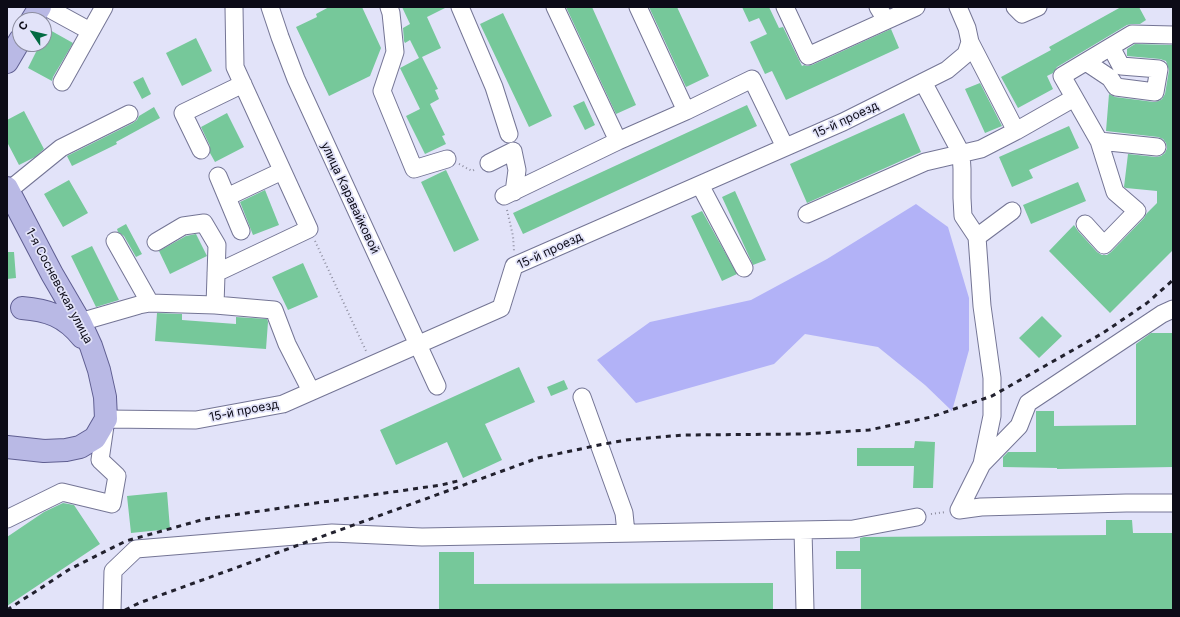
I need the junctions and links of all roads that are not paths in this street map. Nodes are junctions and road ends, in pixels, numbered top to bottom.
1 (46, 7) edge
2 (104, 7) edge
3 (234, 7) edge
4 (270, 7) edge
5 (389, 7) edge
6 (460, 7) edge
7 (555, 7) edge
8 (638, 7) edge
9 (785, 7) edge
10 (916, 7) edge
11 (958, 7) edge
12 (1016, 7) edge
13 (1038, 7) edge
14 (882, 14) edge
15 (90, 32) junction
16 (1173, 35) edge
17 (970, 42) junction
18 (1111, 47) junction
19 (13, 52) edge
20 (7, 62) edge
21 (1086, 62) junction
22 (62, 82) dead end
23 (923, 82) junction
24 (243, 84) junction
25 (1074, 98) junction
26 (686, 111) junction
27 (128, 114) dead end
28 (1016, 131) junction
29 (509, 134) dead end
30 (1099, 141) junction
31 (618, 142) junction
32 (785, 147) junction
33 (1157, 147) dead end
34 (201, 150) dead end
35 (961, 153) junction
36 (447, 159) dead end
37 (489, 163) dead end
38 (282, 171) junction
39 (218, 176) dead end
40 (700, 185) junction
41 (8, 190) edge
42 (227, 198) junction
43 (1012, 211) dead end
44 (807, 214) dead end
45 (1085, 224) dead end
46 (240, 231) dead end
47 (977, 237) junction
48 (114, 241) dead end
49 (156, 242) dead end
50 (744, 268) dead end
51 (52, 274) junction
52 (216, 274) junction
53 (150, 304) junction
54 (215, 305) junction
55 (15, 308) edge
56 (1173, 309) edge
57 (80, 322) junction
58 (417, 344) junction
59 (93, 354) junction
60 (437, 386) dead end
61 (311, 391) junction
62 (582, 397) dead end
63 (106, 419) junction
64 (7, 447) edge
65 (982, 464) junction
66 (1173, 503) edge
67 (916, 516) road end
68 (7, 519) edge
69 (803, 530) junction
70 (626, 533) junction
71 (112, 610) edge
72 (805, 610) edge

1 - 15 street
2 - 15 street
3 - 24 street
4 - 58 street, улица Каравайковой
5 - 36 street
6 - 29 street
7 - 31 street
8 - 26 street
9 - 14 street
10 - 14 street
11 - 17 street
12 - 13 street
15 - 22 street
16 - 18 street
17 - 23 street, 15-й проезд
17 - 28 street
18 - 21 street
18 - 21 street
19 - 20 main road
21 - 25 street
23 - 32 street, 15-й проезд
23 - 35 street
24 - 34 street
24 - 38 street
25 - 28 street
25 - 30 street
26 - 31 street
26 - 32 street
27 - 41 street
28 - 35 street
30 - 33 street
30 - 45 street
31 - 37 street
32 - 40 street, 15-й проезд
35 - 44 street
35 - 47 street
38 - 42 street
38 - 52 street
39 - 42 street
40 - 50 street
40 - 58 street, 15-й проезд
41 - 51 main road, 1-я Сосневская улица
42 - 46 street
43 - 47 street
47 - 65 street
48 - 53 street
49 - 52 street
51 - 55 main road
51 - 57 main road, 1-я Сосневская улица
52 - 54 street
53 - 54 street
53 - 57 street
54 - 61 street
55 - 59 main road
56 - 65 street
57 - 59 main road, 1-я Сосневская улица
58 - 60 street, улица Каравайковой
58 - 61 street, 15-й проезд
59 - 63 main road, 1-я Сосневская улица
61 - 63 street, 15-й проезд
62 - 70 street
63 - 64 main road
63 - 68 street
65 - 66 street
67 - 69 street
69 - 70 street
69 - 72 street
70 - 71 street

